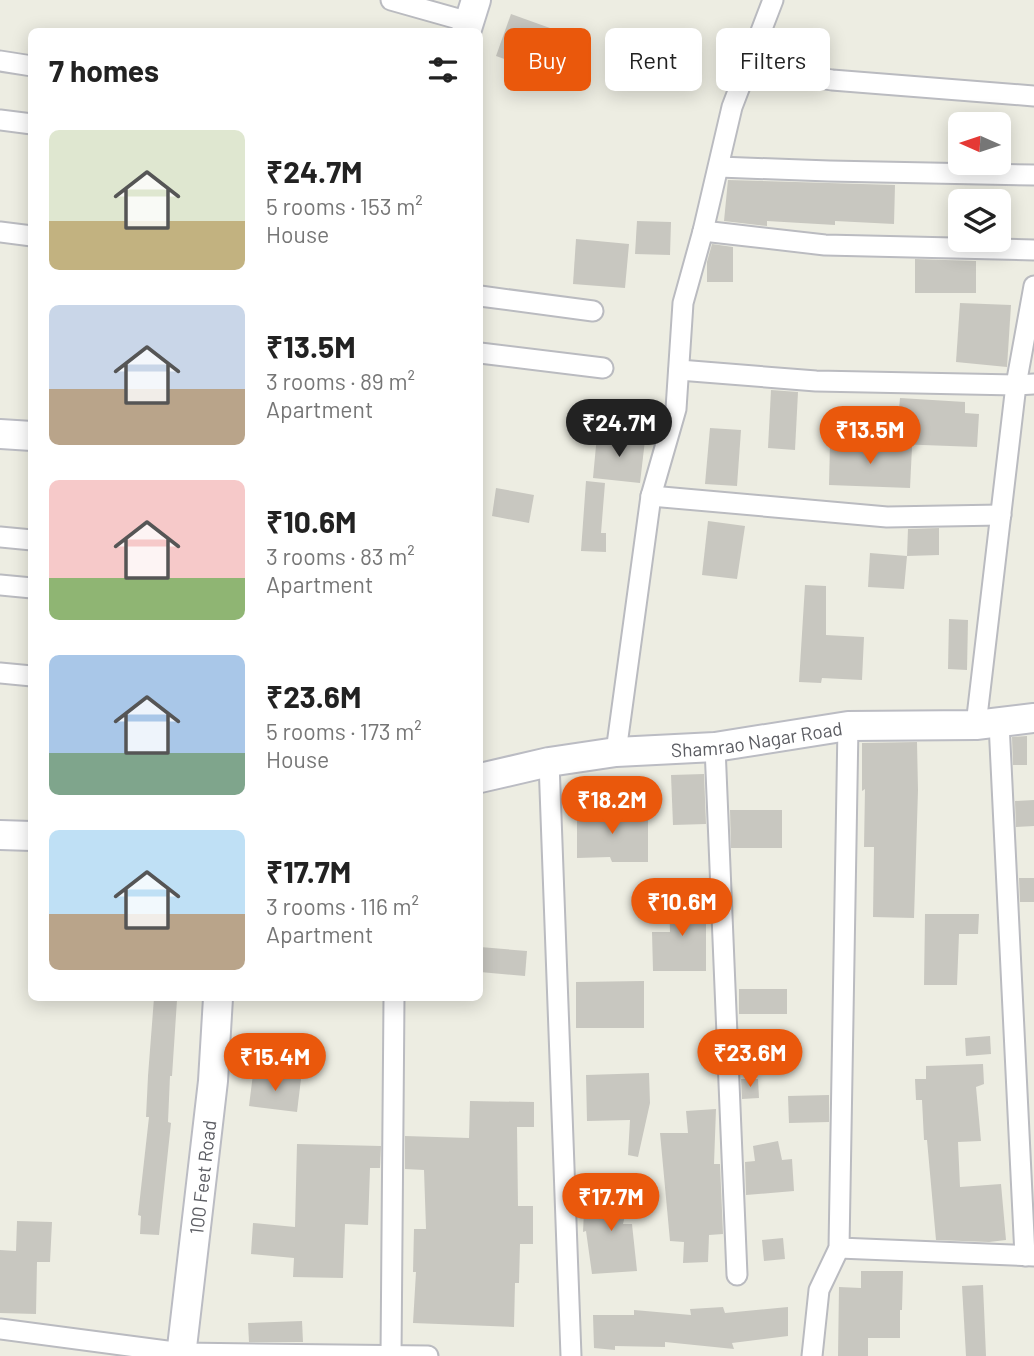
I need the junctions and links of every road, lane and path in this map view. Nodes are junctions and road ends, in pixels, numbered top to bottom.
1 (391, 0) edge
2 (774, 0) edge
3 (470, 18) edge
4 (763, 28) edge
5 (0, 61) edge
6 (28, 65) edge
7 (830, 80) edge
8 (738, 91) edge
9 (1034, 96) edge
10 (0, 120) edge
11 (28, 124) edge
12 (719, 167) junction
13 (1034, 175) edge
14 (703, 231) junction
15 (0, 232) edge
16 (28, 236) edge
17 (1034, 250) edge
18 (1034, 286) edge
19 (483, 296) edge
20 (593, 311) dead end
21 (483, 353) edge
22 (603, 368) dead end
23 (678, 370) junction
24 (1025, 384) edge
25 (0, 433) edge
26 (28, 436) edge
27 (651, 496) junction
28 (1001, 515) junction
29 (0, 537) edge
30 (28, 540) edge
31 (0, 585) edge
32 (28, 588) edge
33 (0, 673) edge
34 (28, 676) edge
35 (1034, 718) edge
36 (987, 724) junction
37 (848, 726) junction
38 (715, 747) junction
39 (616, 752) junction
40 (549, 762) junction
41 (483, 777) edge
42 (0, 835) edge
43 (28, 836) edge
44 (218, 1001) edge
45 (394, 1001) edge
46 (839, 1248) junction
47 (1030, 1256) edge
48 (737, 1275) dead end
49 (0, 1329) edge
50 (181, 1354) edge
51 (391, 1356) edge
52 (428, 1356) edge
53 (571, 1356) edge
54 (812, 1356) edge

1 - 3 street
2 - 4 street
5 - 6 street
7 - 9 street
8 - 12 street
10 - 11 street
12 - 13 street
12 - 14 street
14 - 17 street
14 - 23 street
15 - 16 street
18 - 24 street
19 - 20 street
21 - 22 street
23 - 24 street
23 - 27 street
24 - 28 street
25 - 26 street
27 - 28 street
27 - 39 street
28 - 36 street
29 - 30 street
31 - 32 street
33 - 34 street
35 - 36 street, Shamrao Nagar Road
36 - 37 street, Shamrao Nagar Road
36 - 47 street
37 - 38 street, Shamrao Nagar Road
37 - 46 street
38 - 39 street, Shamrao Nagar Road
38 - 48 street
39 - 40 street, Shamrao Nagar Road
40 - 41 street, Shamrao Nagar Road
40 - 53 street
42 - 43 street
44 - 50 street, 100 Feet Road
45 - 51 street
46 - 47 street
46 - 54 street
49 - 50 street
50 - 51 street
51 - 52 street

